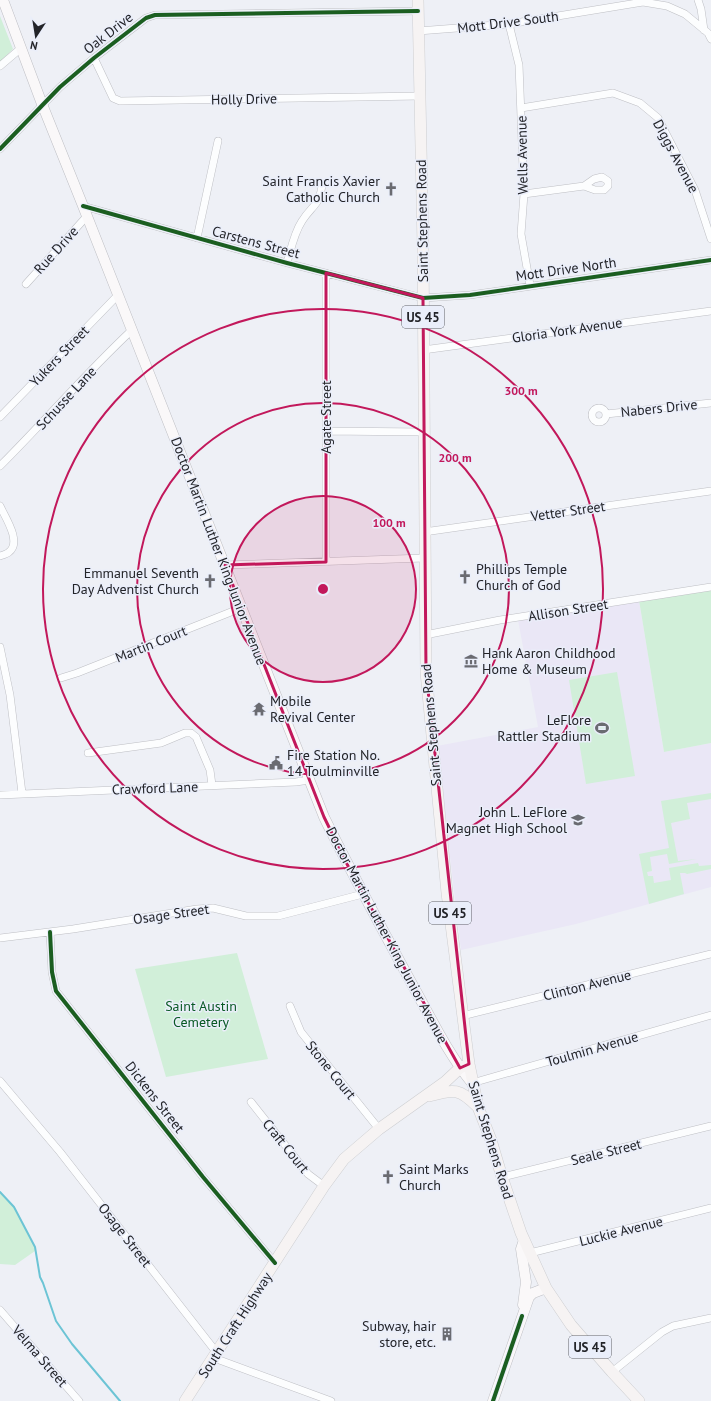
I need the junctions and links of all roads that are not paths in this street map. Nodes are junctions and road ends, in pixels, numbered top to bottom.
1 (2, 0) edge
2 (698, 0) edge
3 (659, 2) edge
4 (418, 5) edge
5 (509, 24) junction
6 (704, 30) junction
7 (418, 31) junction
8 (711, 39) edge
9 (20, 49) junction
10 (94, 58) junction
11 (0, 66) edge
12 (420, 96) junction
13 (42, 104) junction
14 (521, 108) junction
15 (218, 141) dead end
16 (0, 149) edge
17 (322, 184) dead end
18 (584, 186) dead end
19 (524, 194) junction
20 (83, 206) junction
21 (87, 216) junction
22 (197, 238) junction
23 (711, 239) edge
24 (711, 260) edge
25 (288, 262) junction
26 (326, 273) junction
27 (26, 284) dead end
28 (530, 285) junction
29 (118, 295) junction
30 (423, 298) junction
31 (711, 311) edge
32 (132, 330) junction
33 (423, 350) junction
34 (711, 403) edge
35 (606, 414) dead end
36 (0, 417) edge
37 (326, 431) junction
38 (424, 432) junction
39 (0, 466) edge
40 (711, 491) edge
41 (0, 506) edge
42 (424, 532) junction
43 (0, 556) edge
44 (424, 558) junction
45 (326, 562) junction
46 (225, 565) junction
47 (711, 587) edge
48 (241, 608) junction
49 (425, 635) junction
50 (0, 647) edge
51 (61, 678) dead end
52 (88, 753) dead end
53 (310, 780) junction
54 (212, 785) junction
55 (22, 793) junction
56 (0, 795) edge
57 (362, 894) junction
58 (50, 932) junction
59 (0, 938) edge
60 (711, 954) edge
61 (290, 1006) dead end
62 (711, 1015) edge
63 (462, 1016) junction
64 (464, 1066) junction
65 (0, 1081) edge
66 (472, 1083) junction
67 (421, 1099) junction
68 (251, 1102) dead end
69 (478, 1107) junction
70 (711, 1126) edge
71 (379, 1129) junction
72 (502, 1177) junction
73 (324, 1186) junction
74 (711, 1208) edge
75 (524, 1240) junction
76 (530, 1253) junction
77 (274, 1263) junction
78 (546, 1288) junction
79 (0, 1310) edge
80 (522, 1316) junction
81 (711, 1318) edge
82 (216, 1355) junction
83 (612, 1372) junction
84 (80, 1401) edge
85 (185, 1401) edge
86 (331, 1401) edge
87 (493, 1401) edge
88 (639, 1401) edge

1 - 9 main road, Doctor Martin Luther King Junior Avenue
2 - 6 street
3 - 5 street, Mott Drive South
3 - 6 street, Mott Drive South
4 - 7 main road, Saint Stephens Road / US 45
4 - 10 street, Oak Drive
5 - 7 street, Mott Drive South
5 - 14 street, Wells Avenue
6 - 8 street, Mott Drive South
7 - 12 main road, Saint Stephens Road / US 45
9 - 11 street
9 - 13 main road, Doctor Martin Luther King Junior Avenue
10 - 12 street, Holly Drive
10 - 13 street, Oak Drive
12 - 30 main road, Saint Stephens Road / US 45
13 - 16 street, Oak Drive
13 - 20 main road, Doctor Martin Luther King Junior Avenue
14 - 19 street, Wells Avenue
14 - 23 street, Diggs Avenue
15 - 22 street
17 - 25 street
18 - 19 street
19 - 28 street, Wells Avenue
20 - 21 main road, Doctor Martin Luther King Junior Avenue
20 - 22 street, Carstens Street
21 - 27 street, Rue Drive
21 - 29 main road, Doctor Martin Luther King Junior Avenue
22 - 25 street, Carstens Street
24 - 28 street, Mott Drive North
25 - 26 street, Carstens Street
26 - 30 street, Carstens Street
26 - 37 street, Agate Street
28 - 30 street, Mott Drive North
29 - 32 main road, Doctor Martin Luther King Junior Avenue
29 - 36 street, Yukers Street
30 - 33 main road, Saint Stephens Road / US 45
31 - 33 street, Gloria York Avenue
32 - 39 street, Schusse Lane
32 - 46 main road, Doctor Martin Luther King Junior Avenue
33 - 38 main road, Saint Stephens Road / US 45
34 - 35 street, Nabers Drive
37 - 38 street
37 - 45 street, Agate Street
38 - 42 main road, Saint Stephens Road / US 45
40 - 42 street, Vetter Street
41 - 43 street
42 - 44 main road, Saint Stephens Road / US 45
44 - 45 street
44 - 49 main road, Saint Stephens Road / US 45
45 - 46 street
46 - 48 main road, Doctor Martin Luther King Junior Avenue
47 - 49 street, Allison Street
48 - 51 street, Martin Court
48 - 53 main road, Doctor Martin Luther King Junior Avenue
49 - 63 main road, Saint Stephens Road / US 45
50 - 55 street
52 - 54 street
53 - 54 street, Crawford Lane
53 - 57 main road, Doctor Martin Luther King Junior Avenue
54 - 55 street, Crawford Lane
55 - 56 street, Crawford Lane
57 - 58 street, Osage Street
57 - 64 main road, Doctor Martin Luther King Junior Avenue
58 - 59 street, Osage Street
58 - 77 street, Dickens Street
60 - 63 street, Clinton Avenue
61 - 71 street, Stone Court
62 - 66 street, Toulmin Avenue
63 - 64 main road, Saint Stephens Road / US 45
64 - 66 main road, Saint Stephens Road / US 45
64 - 67 main road, South Craft Highway
65 - 82 street, Osage Street
66 - 69 main road, Saint Stephens Road / US 45
67 - 69 main road
67 - 71 main road, South Craft Highway
68 - 73 street, Craft Court
69 - 72 main road, Saint Stephens Road / US 45
70 - 72 street, Seale Street
71 - 73 main road, South Craft Highway
72 - 75 main road, Saint Stephens Road / US 45
73 - 77 main road, South Craft Highway
74 - 76 street, Luckie Avenue
75 - 76 main road, Saint Stephens Road / US 45
75 - 80 main road
76 - 78 main road, Saint Stephens Road / US 45
77 - 82 main road, South Craft Highway
78 - 80 main road
78 - 83 main road, Saint Stephens Road / US 45
79 - 84 street, Velma Street
80 - 87 main road
81 - 83 street
82 - 85 main road, South Craft Highway
82 - 86 street
83 - 88 main road, Saint Stephens Road / US 45

